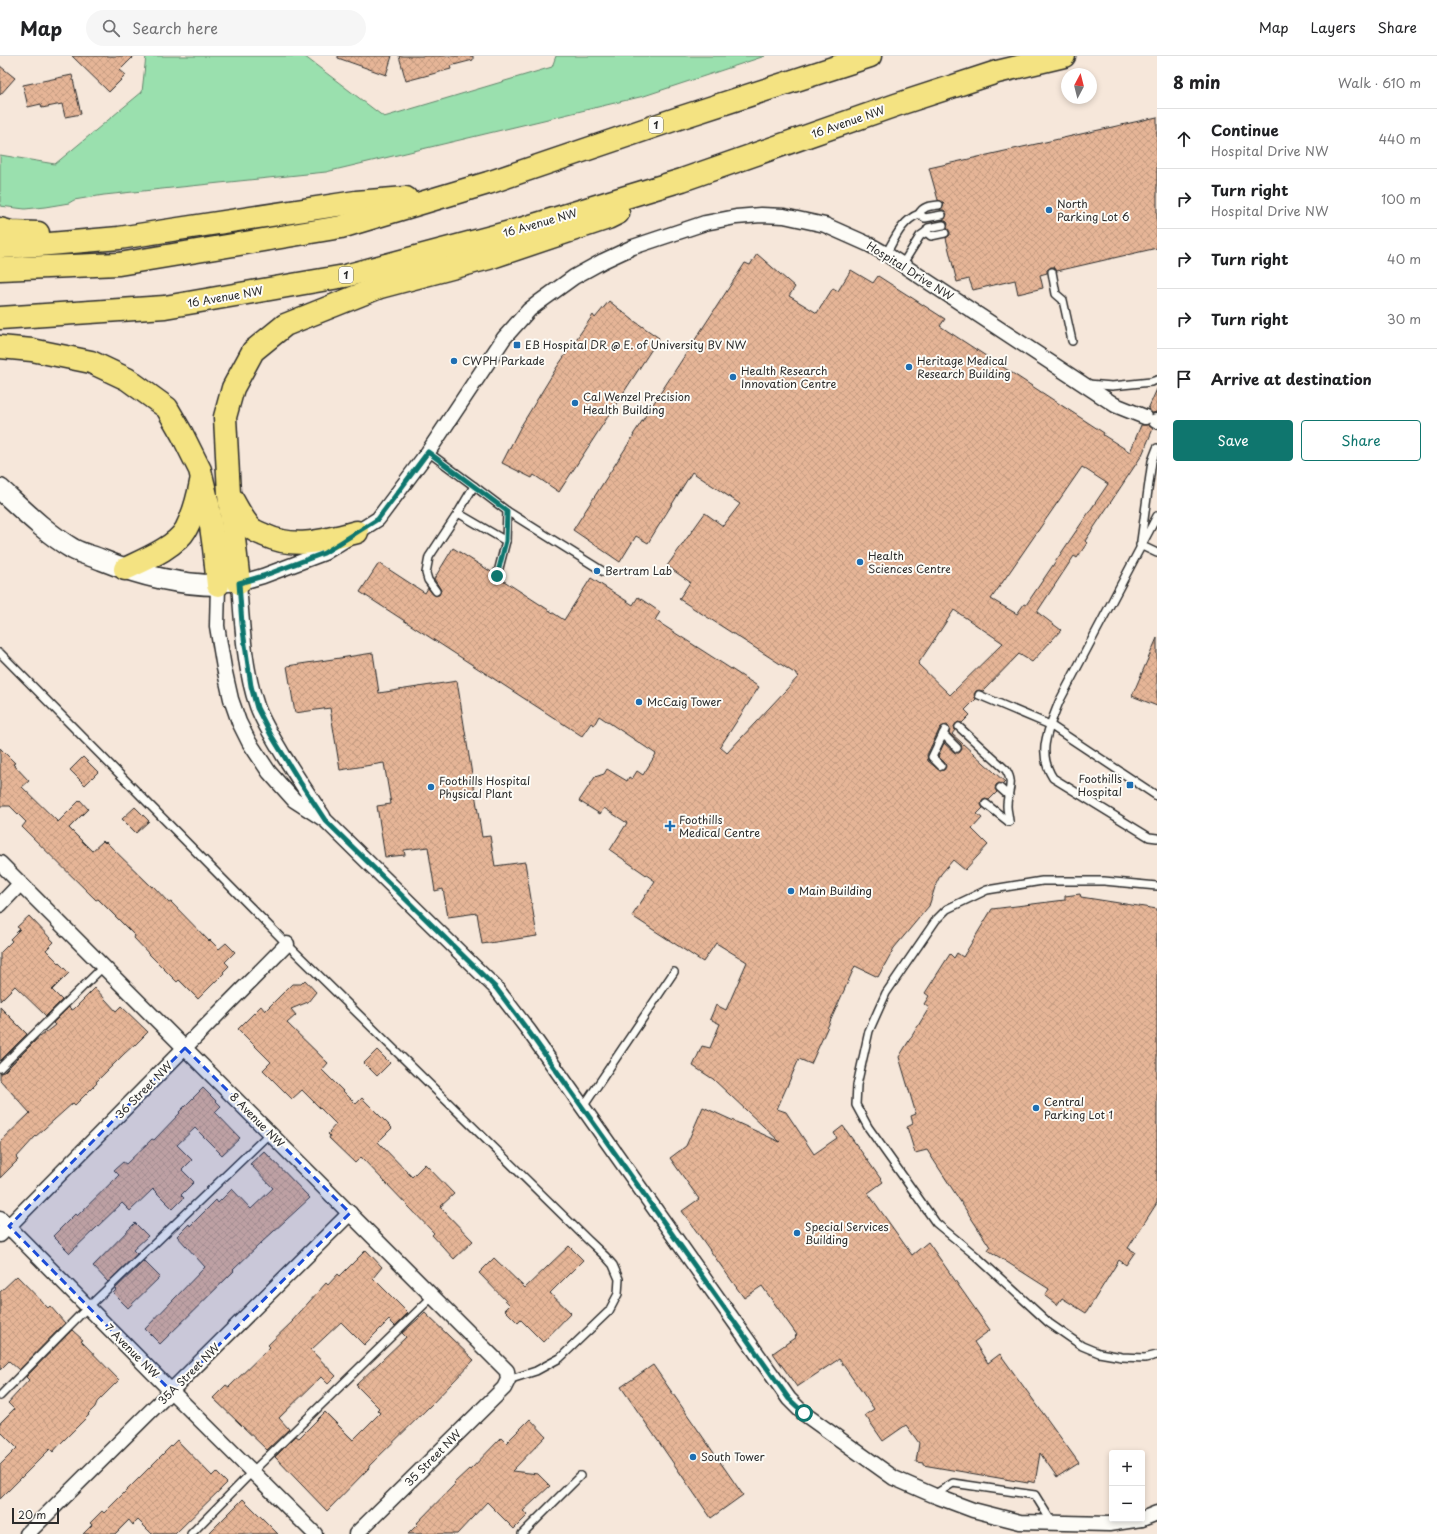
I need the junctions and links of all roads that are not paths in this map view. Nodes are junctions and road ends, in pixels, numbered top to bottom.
1 (870, 56) edge
2 (1029, 56) edge
3 (1064, 56) edge
4 (997, 72) junction
5 (682, 180) junction
6 (443, 196) junction
7 (939, 205) dead end
8 (919, 214) junction
9 (942, 215) dead end
10 (943, 224) dead end
11 (0, 229) edge
12 (926, 232) junction
13 (945, 233) dead end
14 (119, 238) junction
15 (0, 247) edge
16 (886, 254) junction
17 (902, 265) junction
18 (0, 269) edge
19 (1052, 272) dead end
20 (0, 318) edge
21 (1072, 341) dead end
22 (0, 347) edge
23 (1157, 380) edge
24 (1082, 383) junction
25 (1153, 420) edge
26 (1157, 448) edge
27 (428, 452) junction
28 (201, 476) junction
29 (474, 486) junction
30 (0, 489) edge
31 (229, 494) junction
32 (507, 511) junction
33 (458, 513) junction
34 (1157, 516) edge
35 (357, 532) junction
36 (506, 541) junction
37 (1140, 545) junction
38 (1157, 553) edge
39 (125, 569) junction
40 (604, 572) dead end
41 (497, 576) dead end
42 (228, 584) junction
43 (436, 591) dead end
44 (0, 653) edge
45 (979, 695) dead end
46 (1050, 725) junction
47 (959, 727) dead end
48 (957, 748) dead end
49 (941, 766) dead end
50 (1000, 788) dead end
51 (1009, 796) junction
52 (1157, 796) edge
53 (986, 804) dead end
54 (325, 820) junction
55 (1157, 838) edge
56 (0, 863) edge
57 (20, 884) junction
58 (1157, 886) edge
59 (0, 905) edge
60 (287, 944) junction
61 (103, 967) junction
62 (674, 972) dead end
63 (185, 1048) junction
64 (0, 1068) edge
65 (583, 1107) junction
66 (270, 1133) junction
67 (350, 1213) junction
68 (3, 1226) edge
69 (433, 1296) junction
70 (88, 1307) junction
71 (1157, 1355) edge
72 (508, 1380) junction
73 (172, 1392) junction
74 (0, 1396) edge
75 (253, 1472) junction
76 (580, 1476) dead end
77 (933, 1495) junction
78 (1157, 1513) edge
79 (1145, 1518) edge
80 (1122, 1522) edge
81 (1053, 1524) junction
82 (27, 1534) edge
83 (191, 1534) edge
84 (315, 1534) edge
85 (356, 1534) edge
86 (522, 1534) edge

1 - 6 highway, 1
2 - 4 highway
3 - 4 highway, 16 Avenue NW / 1
4 - 5 highway, 16 Avenue NW / 1
5 - 20 highway, 16 Avenue NW / 1
5 - 31 highway
6 - 14 highway
6 - 18 highway, 1
7 - 8 lane
8 - 9 lane
8 - 16 lane
10 - 12 lane
11 - 14 highway
12 - 13 lane
12 - 17 lane
14 - 15 highway
16 - 17 street, Hospital Drive NW
16 - 27 street, Hospital Drive NW
17 - 24 street, Hospital Drive NW
19 - 21 lane
22 - 28 highway
23 - 24 lane
24 - 25 street, Hospital Drive NW
26 - 37 lane
27 - 29 lane
27 - 35 street, Hospital Drive NW
28 - 39 highway
28 - 42 highway
29 - 32 lane
29 - 33 lane
30 - 39 street
31 - 35 highway
31 - 42 highway
32 - 36 lane
32 - 40 lane
33 - 36 lane
33 - 43 lane
34 - 37 lane
35 - 42 street, Hospital Drive NW
36 - 41 lane
37 - 38 lane
37 - 46 lane
39 - 42 street
42 - 54 street
42 - 54 street
44 - 60 lane
45 - 46 lane
46 - 52 lane
46 - 55 lane
47 - 51 lane
48 - 49 lane
50 - 51 lane
51 - 53 lane
54 - 65 street
56 - 57 street, 8 Avenue NW
57 - 59 street
57 - 61 street, 8 Avenue NW
58 - 71 lane
60 - 63 street, 36 Street NW
60 - 72 lane
61 - 63 street, 8 Avenue NW
61 - 64 lane
62 - 65 lane
63 - 66 street, 8 Avenue NW
63 - 68 street, 36 Street NW
65 - 77 street
66 - 67 street, 8 Avenue NW
66 - 70 lane
67 - 69 street, 8 Avenue NW
67 - 73 street, 35A Street NW
68 - 70 street, 7 Avenue NW
69 - 72 street, 8 Avenue NW
69 - 75 lane
70 - 73 street, 7 Avenue NW
70 - 74 lane
72 - 85 street, 35 Street NW
73 - 75 street, 7 Avenue NW
73 - 82 street, 35A Street NW
75 - 83 lane
75 - 84 street, 7 Avenue NW
76 - 86 lane
77 - 81 street
77 - 81 lane
78 - 79 street
80 - 81 street

